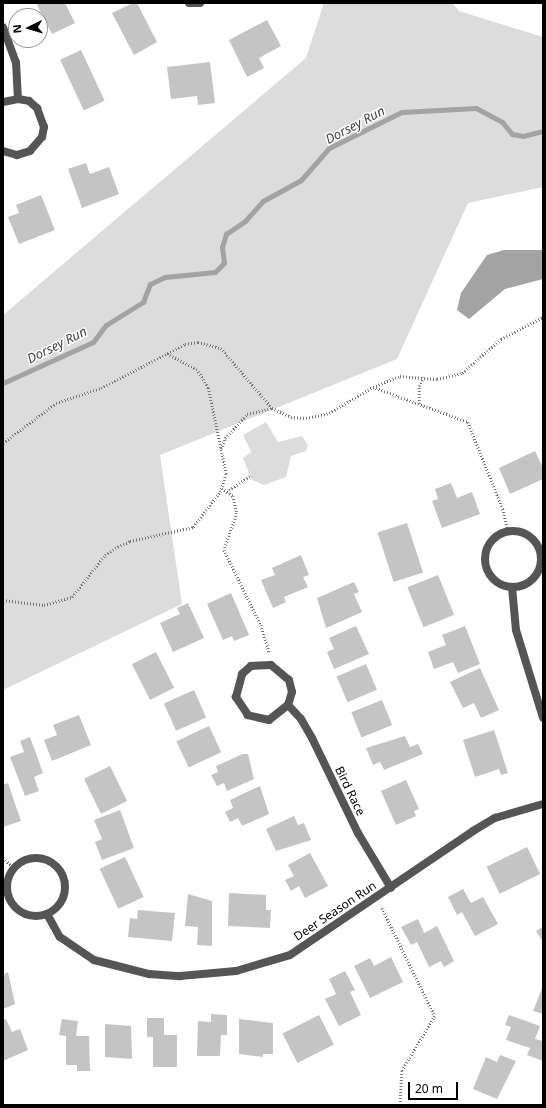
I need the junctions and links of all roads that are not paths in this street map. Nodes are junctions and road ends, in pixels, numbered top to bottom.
1 (189, 3) edge
2 (200, 3) edge
3 (3, 27) edge
4 (18, 98) junction
5 (3, 102) edge
6 (3, 151) edge
7 (512, 587) junction
8 (288, 705) junction
9 (543, 718) edge
10 (543, 804) edge
11 (391, 888) junction
12 (47, 914) junction

1 - 2 street
3 - 4 street
4 - 5 street
4 - 6 street
7 - 7 street
7 - 9 street
8 - 8 street
8 - 11 street, Bird Race
10 - 11 street, Deer Season Run
11 - 12 street, Deer Season Run
12 - 12 street

